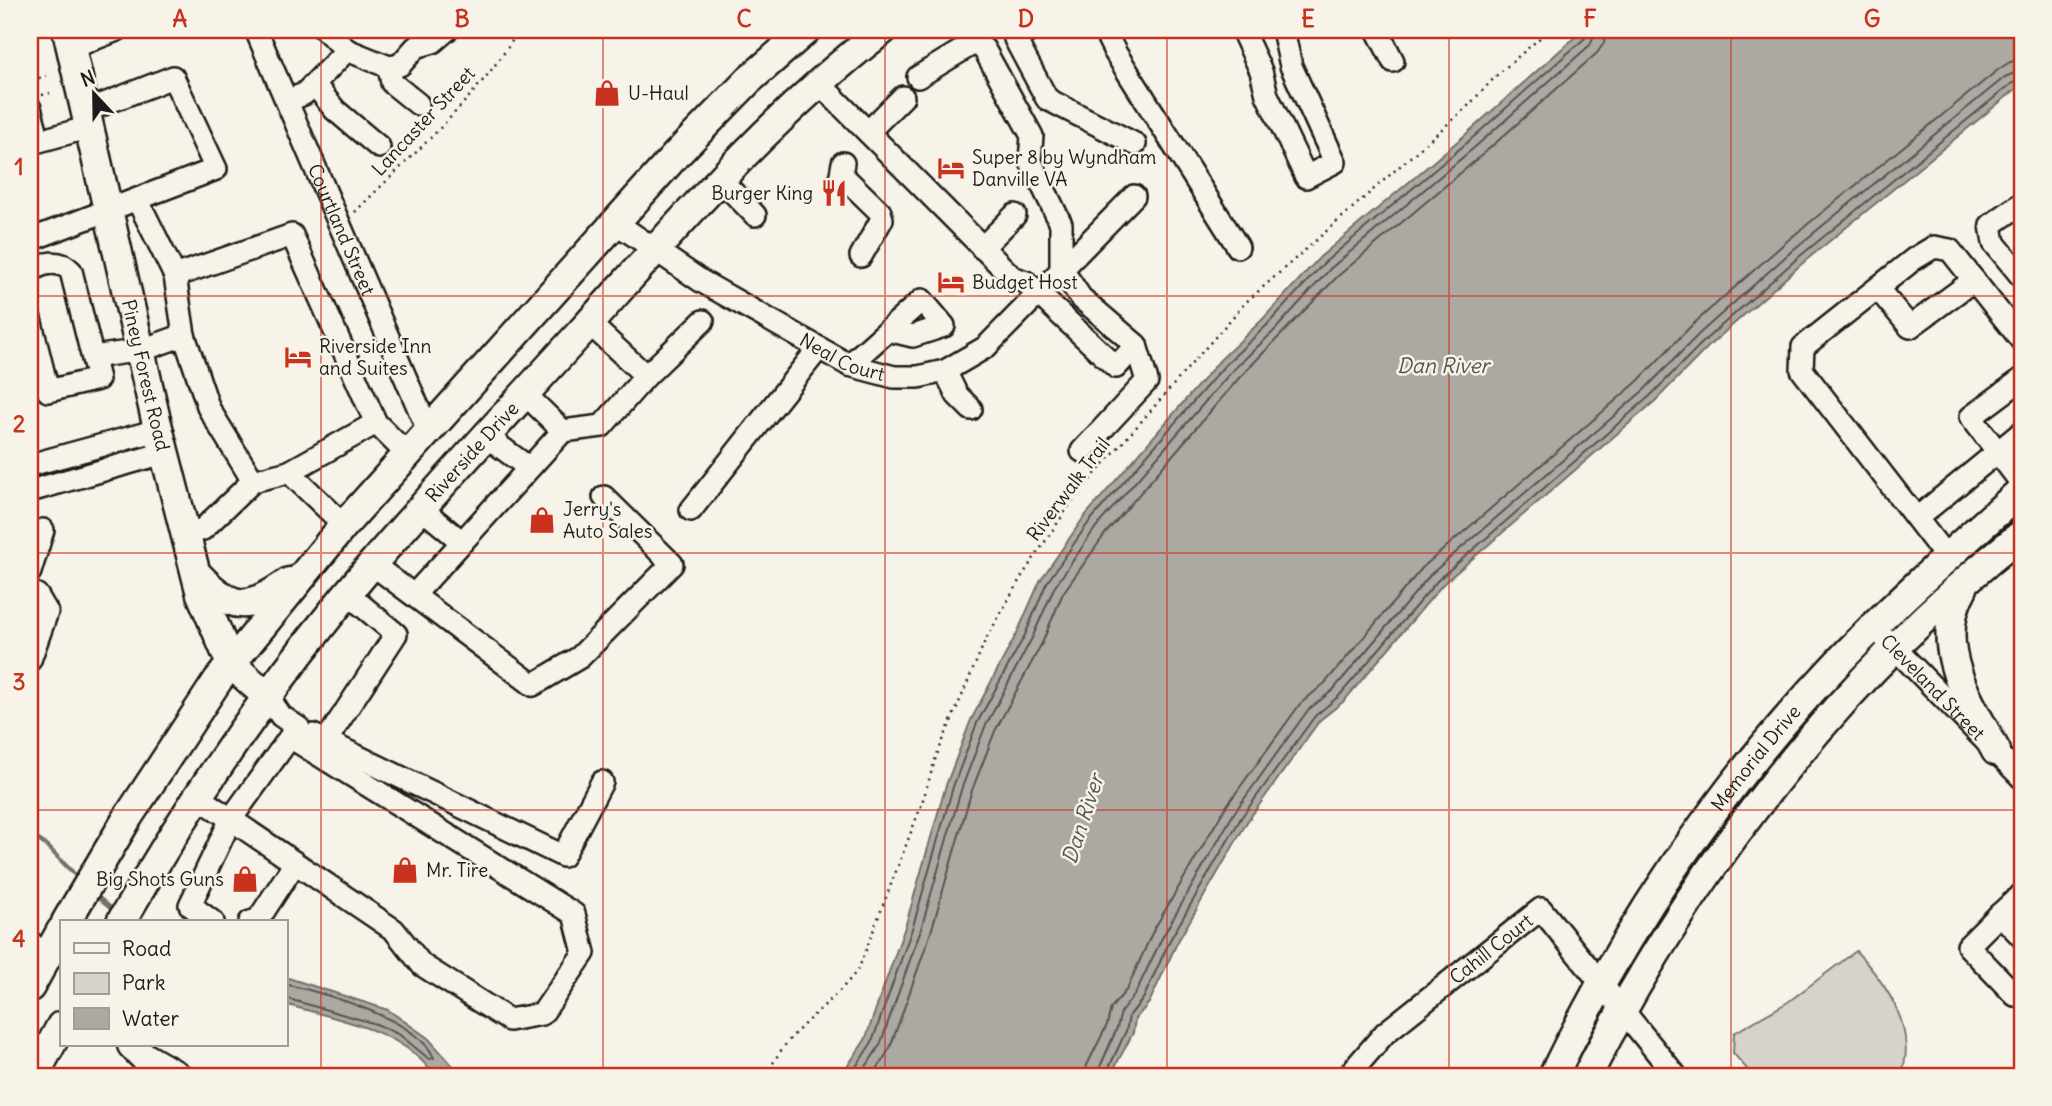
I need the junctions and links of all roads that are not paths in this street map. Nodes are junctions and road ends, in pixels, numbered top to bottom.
1 (117, 30) edge
2 (256, 30) edge
3 (325, 30) edge
4 (447, 30) edge
5 (806, 30) edge
6 (883, 30) edge
7 (1031, 30) edge
8 (1104, 30) edge
9 (1242, 30) edge
10 (1285, 30) edge
11 (1377, 30) edge
12 (970, 36) edge
13 (69, 39) edge
14 (347, 50) junction
15 (1393, 61) dead end
16 (389, 68) junction
17 (918, 77) dead end
18 (818, 82) junction
19 (314, 84) junction
20 (903, 97) dead end
21 (287, 101) junction
22 (418, 104) dead end
23 (30, 108) edge
24 (88, 119) junction
25 (868, 132) junction
26 (1135, 144) dead end
27 (379, 146) dead end
28 (34, 149) edge
29 (843, 163) dead end
30 (720, 179) junction
31 (1134, 196) dead end
32 (138, 201) junction
33 (2022, 202) edge
34 (109, 212) junction
35 (755, 215) dead end
36 (1015, 215) dead end
37 (615, 223) junction
38 (30, 240) edge
39 (1238, 247) dead end
40 (982, 248) junction
41 (656, 250) junction
42 (861, 256) dead end
43 (2019, 267) edge
44 (1061, 268) junction
45 (30, 272) edge
46 (175, 276) junction
47 (1974, 280) junction
48 (1878, 289) junction
49 (1038, 295) junction
50 (1081, 298) junction
51 (1062, 318) junction
52 (30, 319) edge
53 (703, 321) dead end
54 (589, 323) junction
55 (888, 330) dead end
56 (184, 335) junction
57 (2022, 341) edge
58 (1136, 345) junction
59 (819, 348) junction
60 (142, 350) junction
61 (93, 357) junction
62 (849, 365) junction
63 (945, 371) junction
64 (646, 376) junction
65 (2022, 379) edge
66 (525, 394) junction
67 (971, 409) dead end
68 (376, 423) junction
69 (428, 430) junction
70 (563, 431) junction
71 (2022, 432) edge
72 (486, 436) junction
73 (161, 442) junction
74 (1083, 451) dead end
75 (1997, 452) junction
76 (407, 454) junction
77 (30, 465) edge
78 (529, 468) junction
79 (289, 472) junction
80 (449, 477) junction
81 (253, 481) junction
82 (2022, 487) edge
83 (30, 491) edge
84 (604, 497) dead end
85 (422, 509) junction
86 (691, 510) dead end
87 (1917, 518) junction
88 (344, 525) junction
89 (44, 530) dead end
90 (2022, 534) edge
91 (185, 535) junction
92 (462, 542) junction
93 (1947, 558) junction
94 (372, 564) junction
95 (309, 568) junction
96 (30, 572) edge
97 (195, 572) junction
98 (1969, 578) junction
99 (348, 594) junction
100 (414, 595) junction
101 (32, 597) edge
102 (30, 617) edge
103 (1874, 627) junction
104 (30, 638) edge
105 (1895, 649) junction
106 (30, 660) edge
107 (231, 664) junction
108 (269, 698) junction
109 (294, 733) junction
110 (326, 741) junction
111 (1996, 751) junction
112 (2022, 778) edge
113 (602, 782) dead end
114 (198, 797) junction
115 (231, 819) junction
116 (295, 863) junction
117 (2022, 894) edge
118 (125, 903) edge
119 (2000, 914) junction
120 (67, 920) edge
121 (104, 920) edge
122 (210, 920) edge
123 (258, 920) edge
124 (60, 929) edge
125 (2022, 937) edge
126 (38, 950) edge
127 (1601, 984) junction
128 (30, 987) edge
129 (2022, 988) edge
130 (1622, 1009) junction
131 (60, 1028) edge
132 (133, 1046) edge
133 (34, 1076) edge
134 (177, 1076) edge
135 (1348, 1076) edge
136 (1553, 1076) edge
137 (1587, 1076) edge
138 (1675, 1076) edge

1 - 13 street
2 - 21 street, Courtland Street
3 - 14 street
4 - 16 street
5 - 37 main road
6 - 18 main road, Riverside Drive
7 - 26 street
8 - 39 street
9 - 10 street
11 - 15 street
12 - 17 street
12 - 44 street
13 - 24 main road, Piney Forest Road
14 - 16 street
14 - 19 street
16 - 22 street
18 - 25 street
18 - 30 main road, Riverside Drive
19 - 21 street
19 - 27 street
20 - 25 street
21 - 69 street, Courtland Street
23 - 28 street
24 - 28 street
24 - 32 street
24 - 34 main road, Piney Forest Road
25 - 40 street
29 - 42 street
30 - 35 street
30 - 41 main road, Riverside Drive
31 - 44 street, Neal Court
32 - 34 street
32 - 46 street
33 - 43 street
34 - 38 street
34 - 60 main road, Piney Forest Road
36 - 40 street
37 - 41 street, Neal Court
37 - 69 main road
40 - 49 street
41 - 54 main road, Riverside Drive
41 - 59 street, Neal Court
44 - 49 street, Neal Court
44 - 50 street
45 - 61 street
46 - 56 street
46 - 68 street
47 - 48 street
47 - 48 street
47 - 57 street
48 - 87 street
49 - 51 street
49 - 63 street, Neal Court
50 - 51 street
50 - 58 street
51 - 58 street
52 - 61 street
53 - 64 street
54 - 64 street
54 - 66 main road, Riverside Drive
55 - 62 street
56 - 60 street
56 - 81 street
58 - 74 street
59 - 62 street, Neal Court
59 - 86 street
60 - 61 street
60 - 73 main road, Piney Forest Road
62 - 63 street, Neal Court
63 - 67 street
64 - 70 street
65 - 75 street
66 - 70 street
66 - 72 main road, Riverside Drive
68 - 76 street
68 - 79 street
69 - 76 main road
69 - 80 main road
70 - 78 street
71 - 75 street
72 - 78 street
72 - 80 main road, Riverside Drive
73 - 77 street
73 - 83 street
73 - 91 main road, Piney Forest Road
75 - 82 street
75 - 87 street
76 - 88 main road
78 - 92 street
79 - 81 street
79 - 88 street
80 - 85 main road, Riverside Drive
81 - 91 street
82 - 93 main road, Memorial Drive
84 - 100 street
85 - 92 street
85 - 94 main road, Riverside Drive
87 - 93 street
88 - 95 main road
89 - 96 street
90 - 98 main road, Memorial Drive
91 - 97 main road, Piney Forest Road
92 - 100 street
93 - 103 main road, Memorial Drive
94 - 99 main road, Riverside Drive
94 - 100 street
95 - 97 main road
95 - 107 main road
97 - 107 main road, Piney Forest Road
98 - 105 main road, Memorial Drive
98 - 111 main road
99 - 108 main road, Riverside Drive
99 - 110 street
101 - 102 street
101 - 104 street
101 - 106 street
103 - 105 street, Cleveland Street
103 - 127 main road, Memorial Drive
105 - 111 street, Cleveland Street
105 - 130 main road, Memorial Drive
107 - 108 main road, Piney Forest Road
107 - 118 main road
107 - 120 main road
108 - 109 street
108 - 114 main road, Riverside Drive
109 - 110 street
109 - 115 street
109 - 116 street
110 - 113 street
111 - 112 street, Cleveland Street
114 - 115 street
114 - 118 main road, Riverside Drive
115 - 116 street
115 - 122 street
116 - 123 street
117 - 119 street
118 - 121 main road
119 - 125 street
119 - 129 street
124 - 126 main road
126 - 128 main road
127 - 130 street, Cahill Court
127 - 135 street, Cahill Court
127 - 136 main road, Memorial Drive
130 - 137 main road, Memorial Drive
130 - 138 street, Cahill Court
131 - 133 main road
132 - 134 main road

